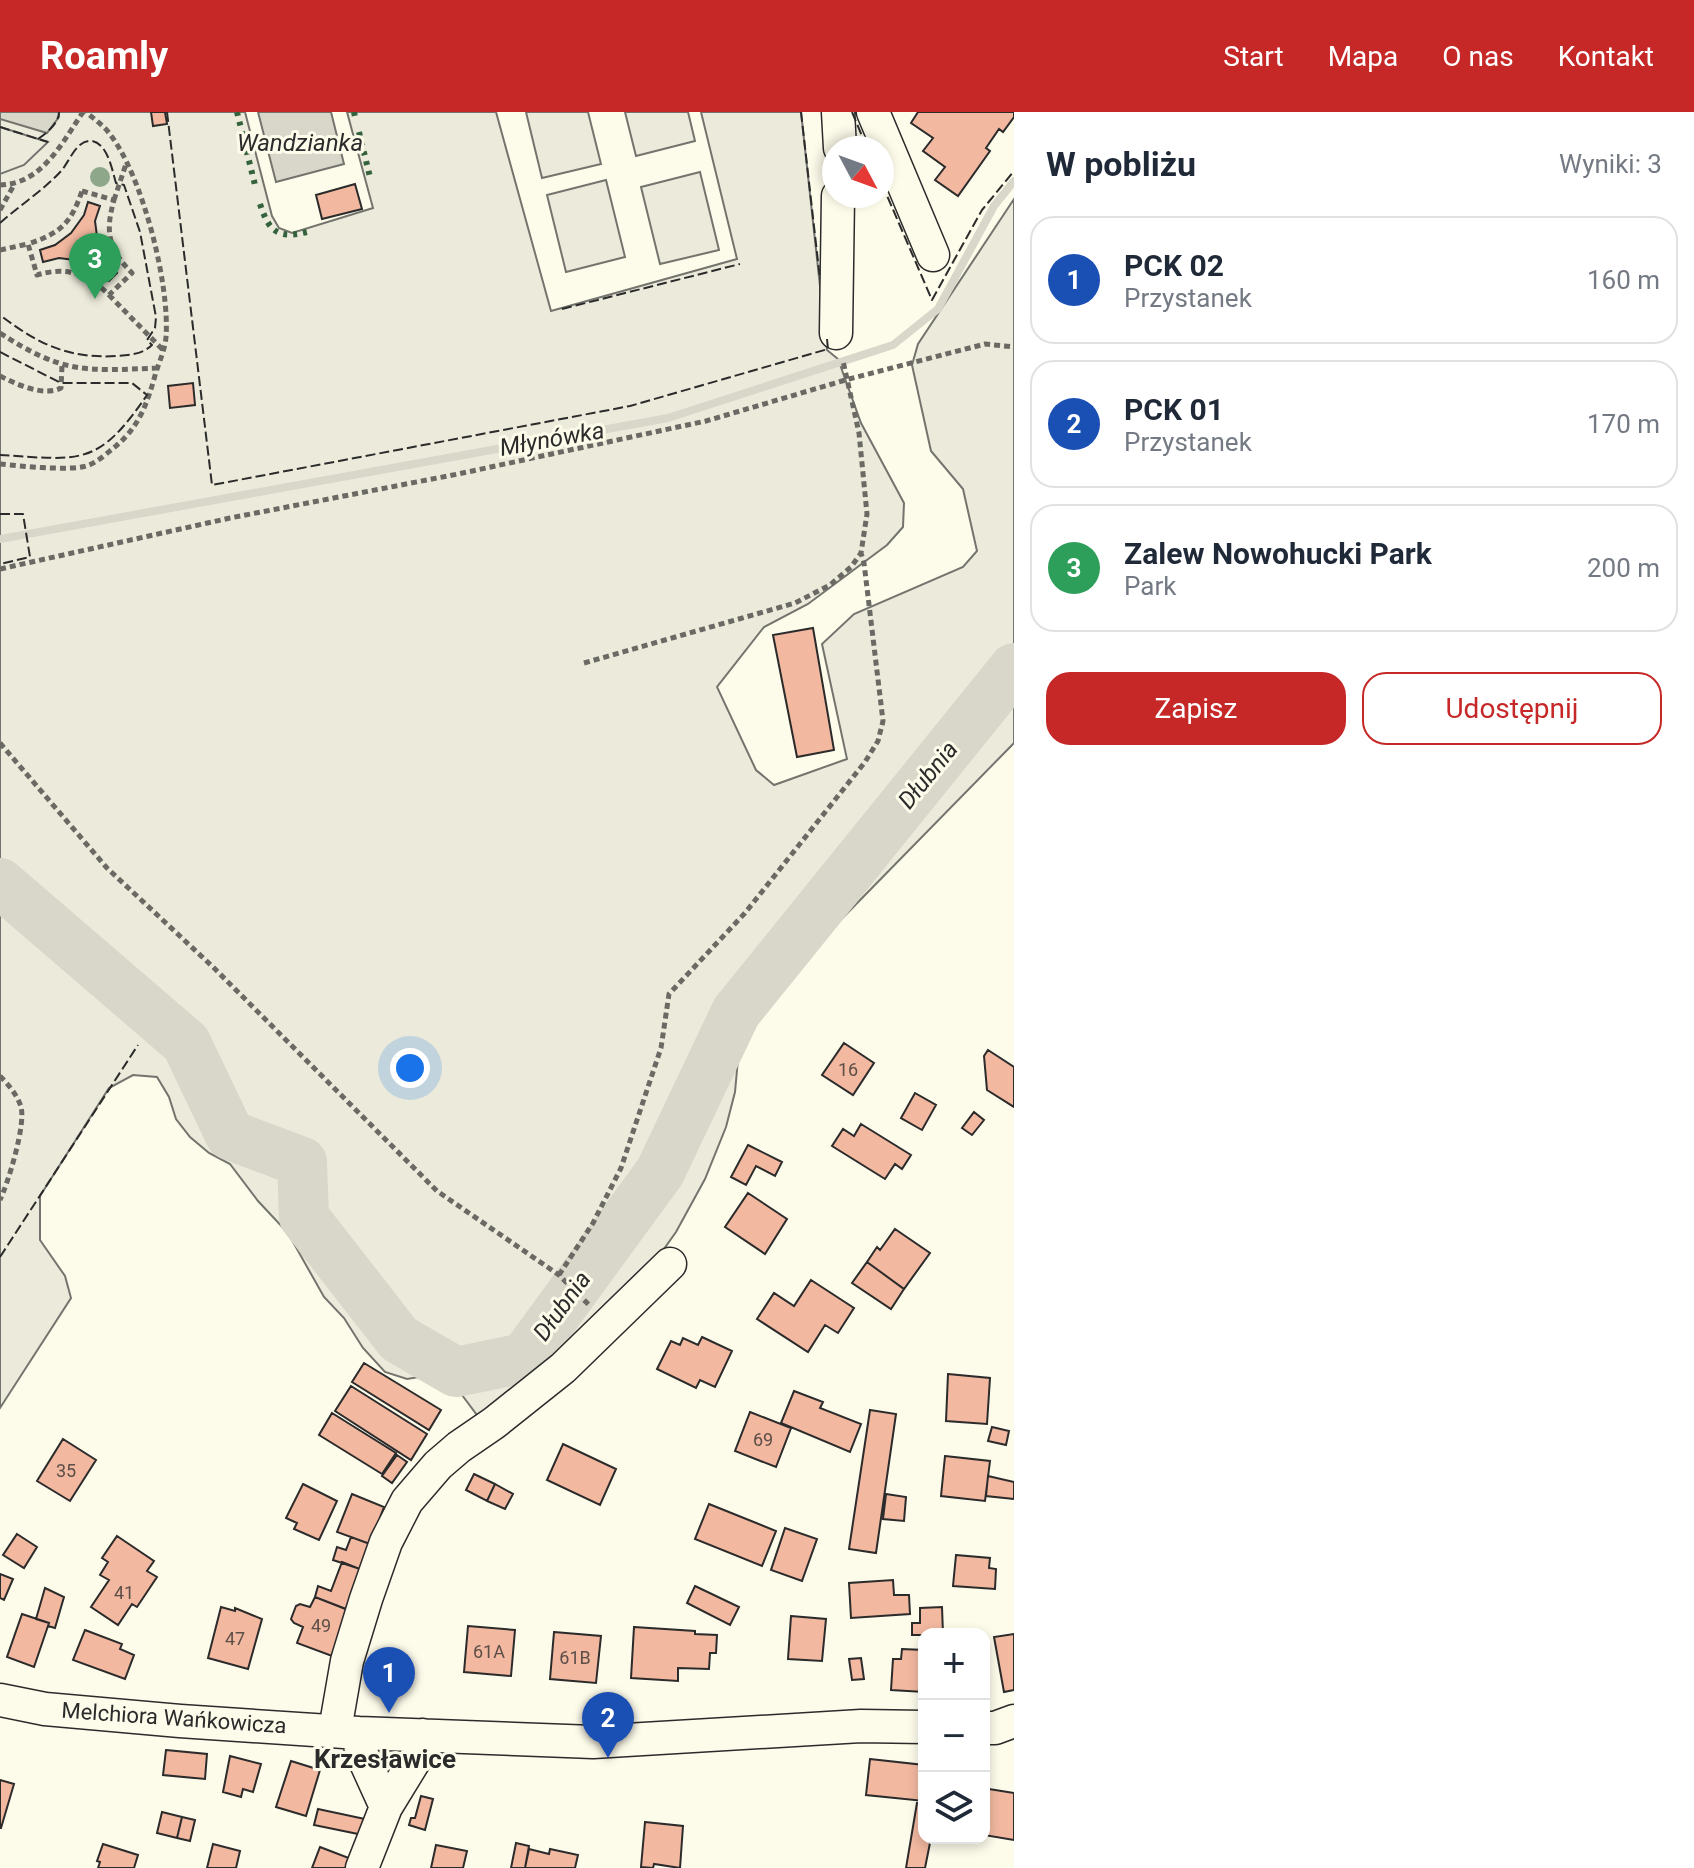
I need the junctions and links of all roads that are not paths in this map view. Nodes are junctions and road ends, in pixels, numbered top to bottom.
1 (838, 112) edge
2 (873, 112) edge
3 (839, 136) edge
4 (838, 208) edge
5 (933, 255) dead end
6 (836, 333) dead end
7 (670, 1264) dead end
8 (0, 1700) edge
9 (1014, 1721) edge
10 (918, 1727) edge
11 (990, 1728) edge
12 (347, 1731) junction
13 (423, 1735) junction
14 (386, 1807) junction
15 (362, 1868) edge

1 - 3 street
2 - 5 street
4 - 6 street
7 - 12 street
8 - 12 street, Melchiora Wańkowicza
9 - 11 street
10 - 13 street, Melchiora Wańkowicza
12 - 13 street, Melchiora Wańkowicza
12 - 14 street
13 - 14 street
14 - 15 street

